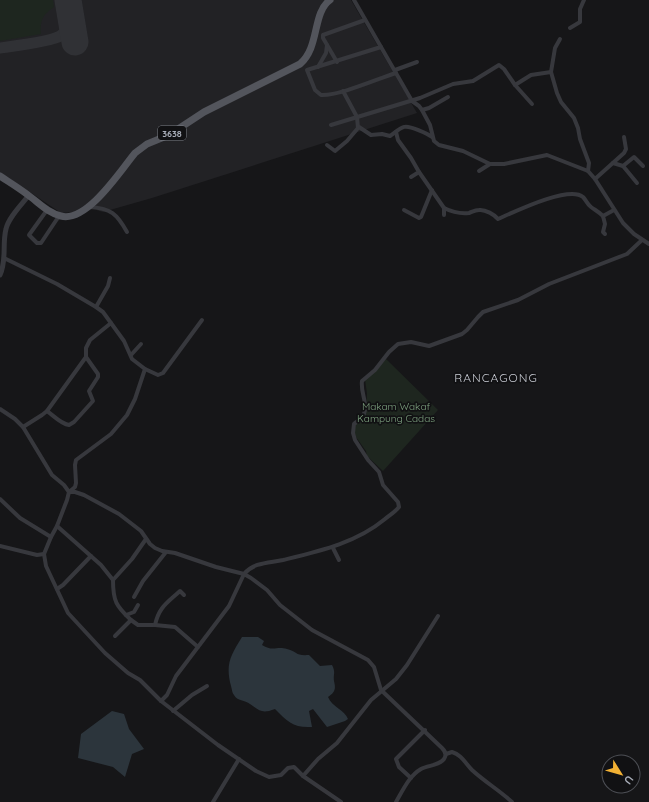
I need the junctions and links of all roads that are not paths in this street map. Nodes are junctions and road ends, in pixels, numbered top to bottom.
1 (330, 0) edge
2 (354, 0) edge
3 (584, 0) edge
4 (365, 20) junction
5 (570, 28) dead end
6 (560, 40) dead end
7 (327, 44) junction
8 (380, 47) junction
9 (337, 62) junction
10 (417, 62) dead end
11 (318, 67) junction
12 (396, 72) junction
13 (551, 72) junction
14 (515, 85) junction
15 (343, 91) junction
16 (448, 97) dead end
17 (412, 101) junction
18 (532, 104) dead end
19 (422, 110) junction
20 (357, 116) junction
21 (331, 125) dead end
22 (359, 127) junction
23 (396, 132) junction
24 (432, 137) junction
25 (624, 137) dead end
26 (327, 145) dead end
27 (613, 163) junction
28 (490, 164) junction
29 (623, 166) junction
30 (643, 166) dead end
31 (588, 170) junction
32 (479, 171) dead end
33 (419, 172) junction
34 (0, 176) edge
35 (411, 177) dead end
36 (595, 179) junction
37 (637, 183) dead end
38 (432, 190) junction
39 (29, 195) junction
40 (89, 207) junction
41 (444, 208) junction
42 (46, 210) junction
43 (404, 210) dead end
44 (614, 210) junction
45 (444, 215) dead end
46 (60, 216) junction
47 (603, 216) junction
48 (127, 232) dead end
49 (605, 234) dead end
50 (642, 240) junction
51 (649, 244) edge
52 (4, 258) junction
53 (0, 275) edge
54 (110, 278) dead end
55 (96, 307) junction
56 (202, 320) dead end
57 (111, 323) junction
58 (141, 344) dead end
59 (131, 355) junction
60 (86, 357) junction
61 (145, 369) junction
62 (0, 408) edge
63 (48, 411) junction
64 (23, 427) junction
65 (69, 492) junction
66 (0, 499) edge
67 (57, 526) junction
68 (51, 536) junction
69 (146, 539) junction
70 (0, 546) edge
71 (333, 548) junction
72 (166, 552) junction
73 (44, 554) junction
74 (91, 556) junction
75 (339, 560) dead end
76 (244, 574) junction
77 (113, 580) junction
78 (57, 589) junction
79 (184, 595) dead end
80 (134, 597) dead end
81 (138, 605) dead end
82 (126, 615) junction
83 (438, 616) dead end
84 (131, 620) junction
85 (155, 625) junction
86 (115, 636) dead end
87 (198, 647) junction
88 (207, 686) dead end
89 (381, 690) junction
90 (161, 701) junction
91 (173, 710) junction
92 (424, 730) junction
93 (446, 754) junction
94 (238, 759) junction
95 (303, 776) junction
96 (411, 778) junction
97 (213, 802) edge
98 (341, 802) edge
99 (396, 802) edge
100 (512, 802) edge

1 - 40 main road, 3638
2 - 4 street
3 - 5 street
4 - 7 street
4 - 8 street
6 - 13 street
7 - 9 street
7 - 11 street
8 - 9 street
8 - 12 street
9 - 11 street
10 - 12 street
11 - 15 street
12 - 15 street
12 - 17 street
13 - 14 street
13 - 31 street
14 - 17 street
14 - 18 street
15 - 20 street
16 - 19 street
17 - 19 street
17 - 20 street
19 - 24 street
20 - 21 street
20 - 22 street
22 - 23 street
22 - 26 street
23 - 24 street
23 - 33 street
24 - 28 street
25 - 27 street
27 - 29 street
27 - 36 street
28 - 31 street
28 - 32 street
29 - 30 street
29 - 37 street
31 - 36 street
33 - 35 street
33 - 38 street
34 - 39 main road
36 - 44 street
38 - 41 street
38 - 43 street
39 - 42 main road
39 - 52 street
40 - 46 main road, 3638
40 - 48 street
41 - 45 street
41 - 47 street
42 - 46 main road
42 - 46 street
44 - 47 street
44 - 50 street
47 - 49 street
50 - 51 street
50 - 71 street
52 - 53 street
52 - 55 street
54 - 55 street
55 - 57 street
56 - 61 street
57 - 59 street
57 - 60 street
58 - 59 street
59 - 61 street
60 - 63 street
60 - 63 street
61 - 65 street
62 - 64 street
63 - 64 street
64 - 65 street
65 - 67 street
65 - 69 street
66 - 68 street
67 - 68 street
67 - 74 street
68 - 73 street
69 - 72 street
69 - 77 street
70 - 73 street
71 - 75 street
71 - 76 street
72 - 76 street
72 - 80 street
73 - 78 street
74 - 77 street
74 - 78 street
76 - 87 street
76 - 89 street
77 - 82 street
78 - 90 street
79 - 85 street
81 - 82 street
82 - 84 street
83 - 89 street
84 - 85 street
84 - 86 street
85 - 87 street
87 - 90 street
88 - 91 street
89 - 92 street
89 - 95 street
90 - 91 street
91 - 94 street
92 - 93 street
92 - 96 street
93 - 96 street
93 - 100 street
94 - 95 street
94 - 97 street
95 - 98 street
96 - 99 street

